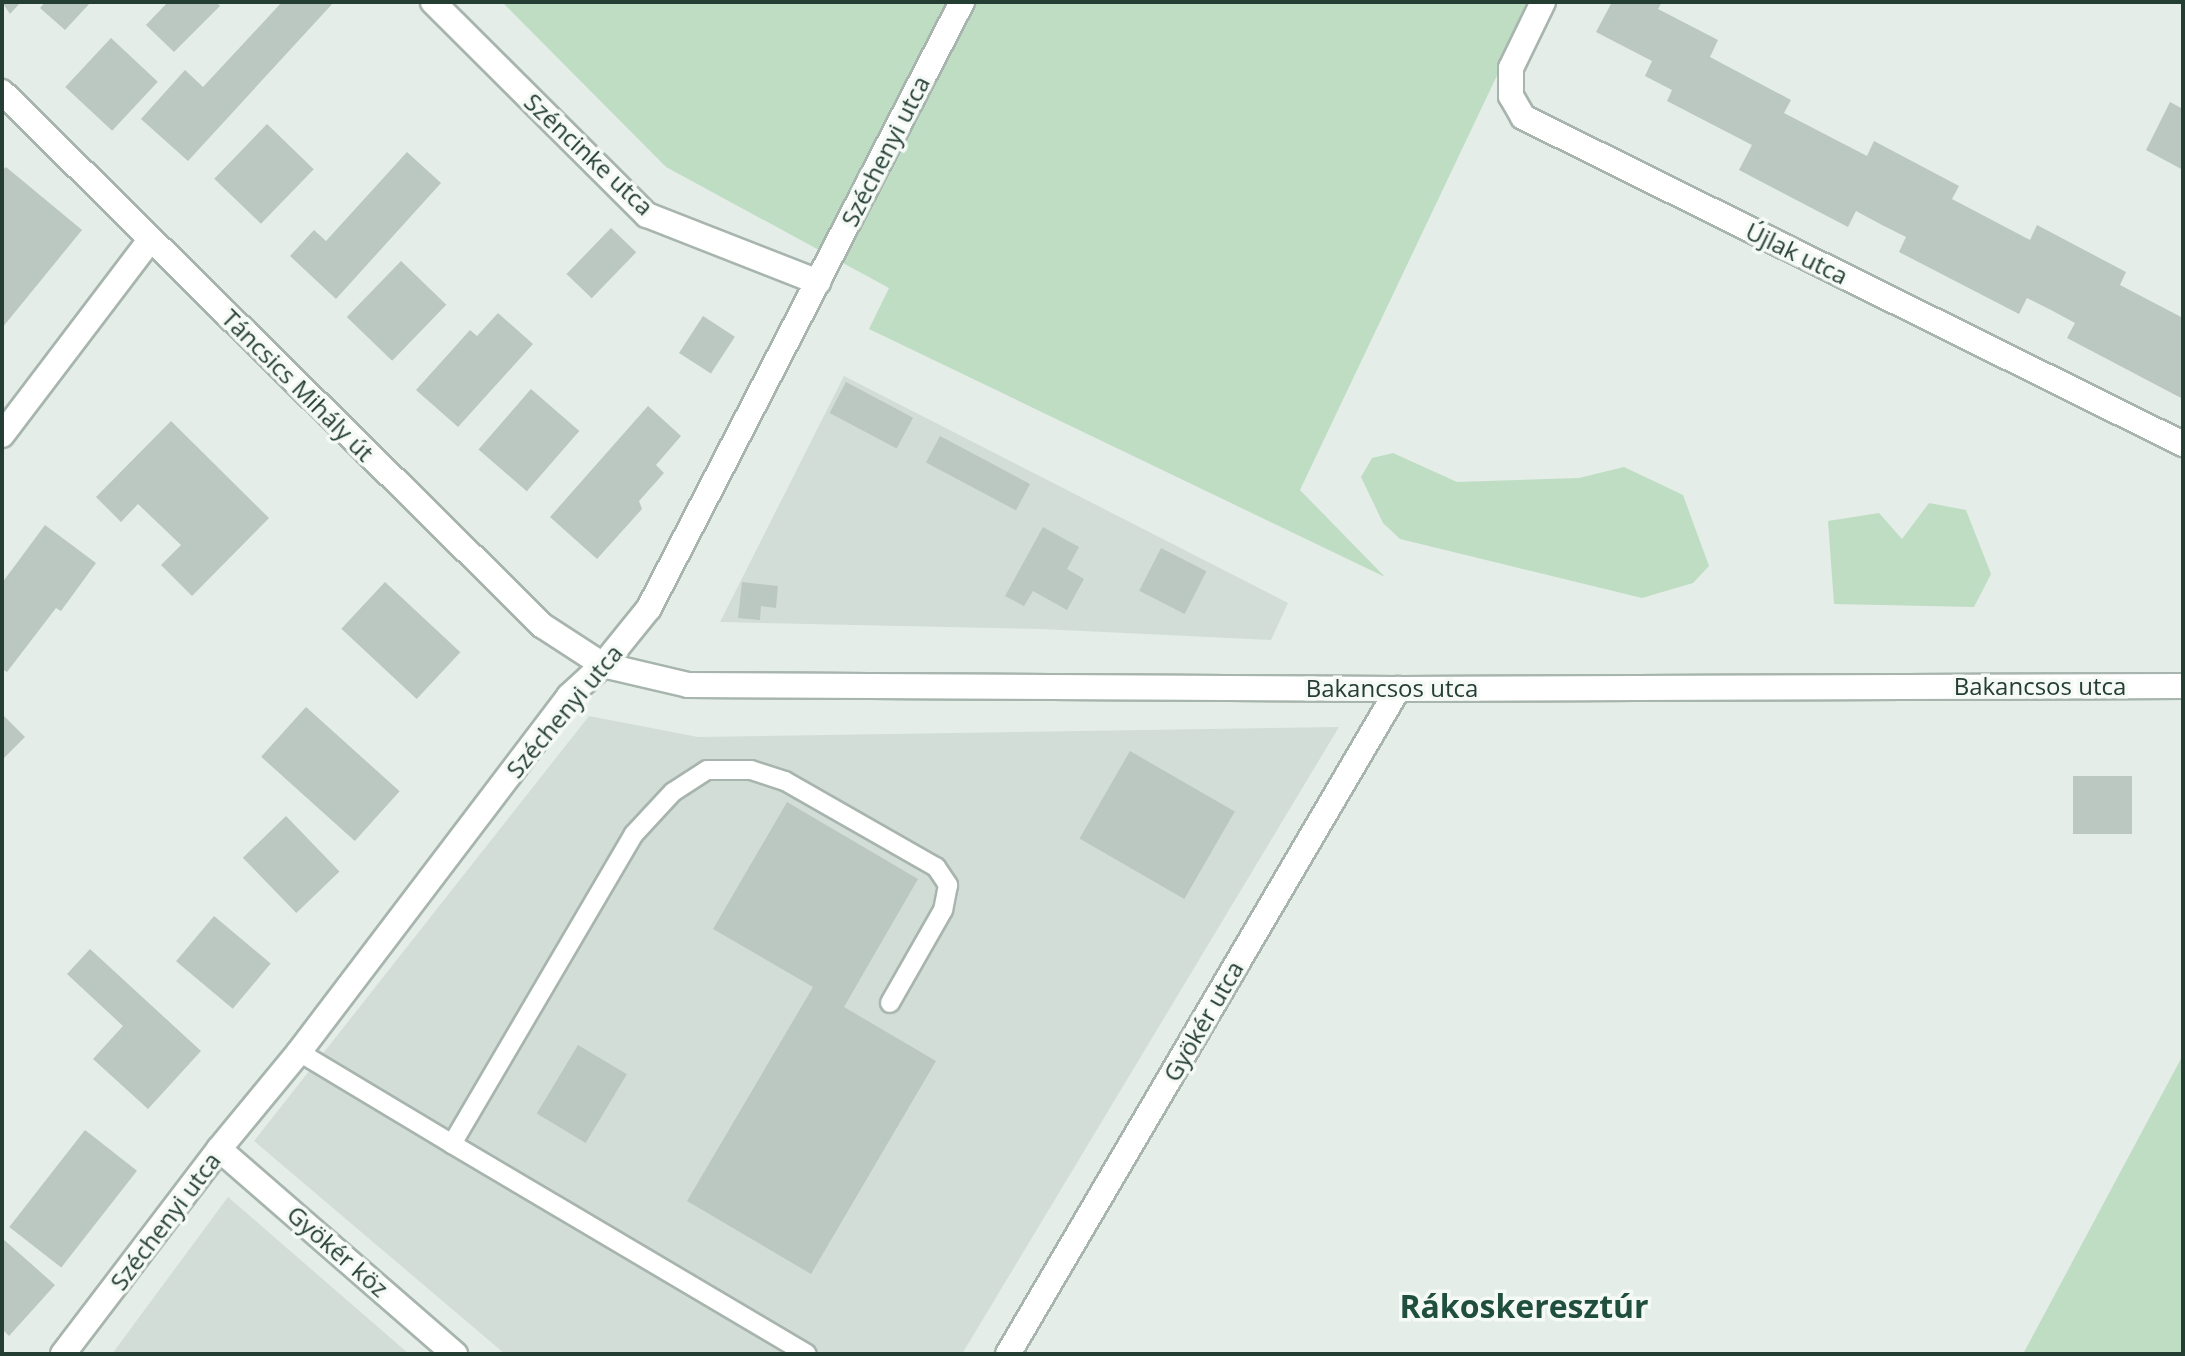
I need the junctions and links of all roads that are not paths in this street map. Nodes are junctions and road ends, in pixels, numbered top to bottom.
1 (433, 2) edge
2 (962, 2) edge
3 (1543, 2) edge
4 (2, 92) edge
5 (150, 240) junction
6 (818, 282) junction
7 (2, 435) edge
8 (2183, 444) edge
9 (603, 665) junction
10 (2183, 686) edge
11 (1398, 689) junction
12 (890, 1003) dead end
13 (299, 1052) junction
14 (452, 1144) junction
15 (219, 1149) junction
16 (63, 1354) edge
17 (455, 1354) edge
18 (807, 1354) edge
19 (1008, 1354) edge

1 - 6 street, Széncinke utca
2 - 6 street, Széchenyi utca
3 - 8 street, Újlak utca
4 - 5 street, Táncsics Mihály út
5 - 7 street
5 - 9 street, Táncsics Mihály út
6 - 9 street, Széchenyi utca
9 - 11 street, Bakancsos utca
9 - 13 street, Széchenyi utca
10 - 11 street, Bakancsos utca
11 - 19 street, Gyökér utca
12 - 14 lane
13 - 14 lane
13 - 15 street, Széchenyi utca
14 - 18 lane
15 - 16 street, Széchenyi utca
15 - 17 street, Gyökér köz

